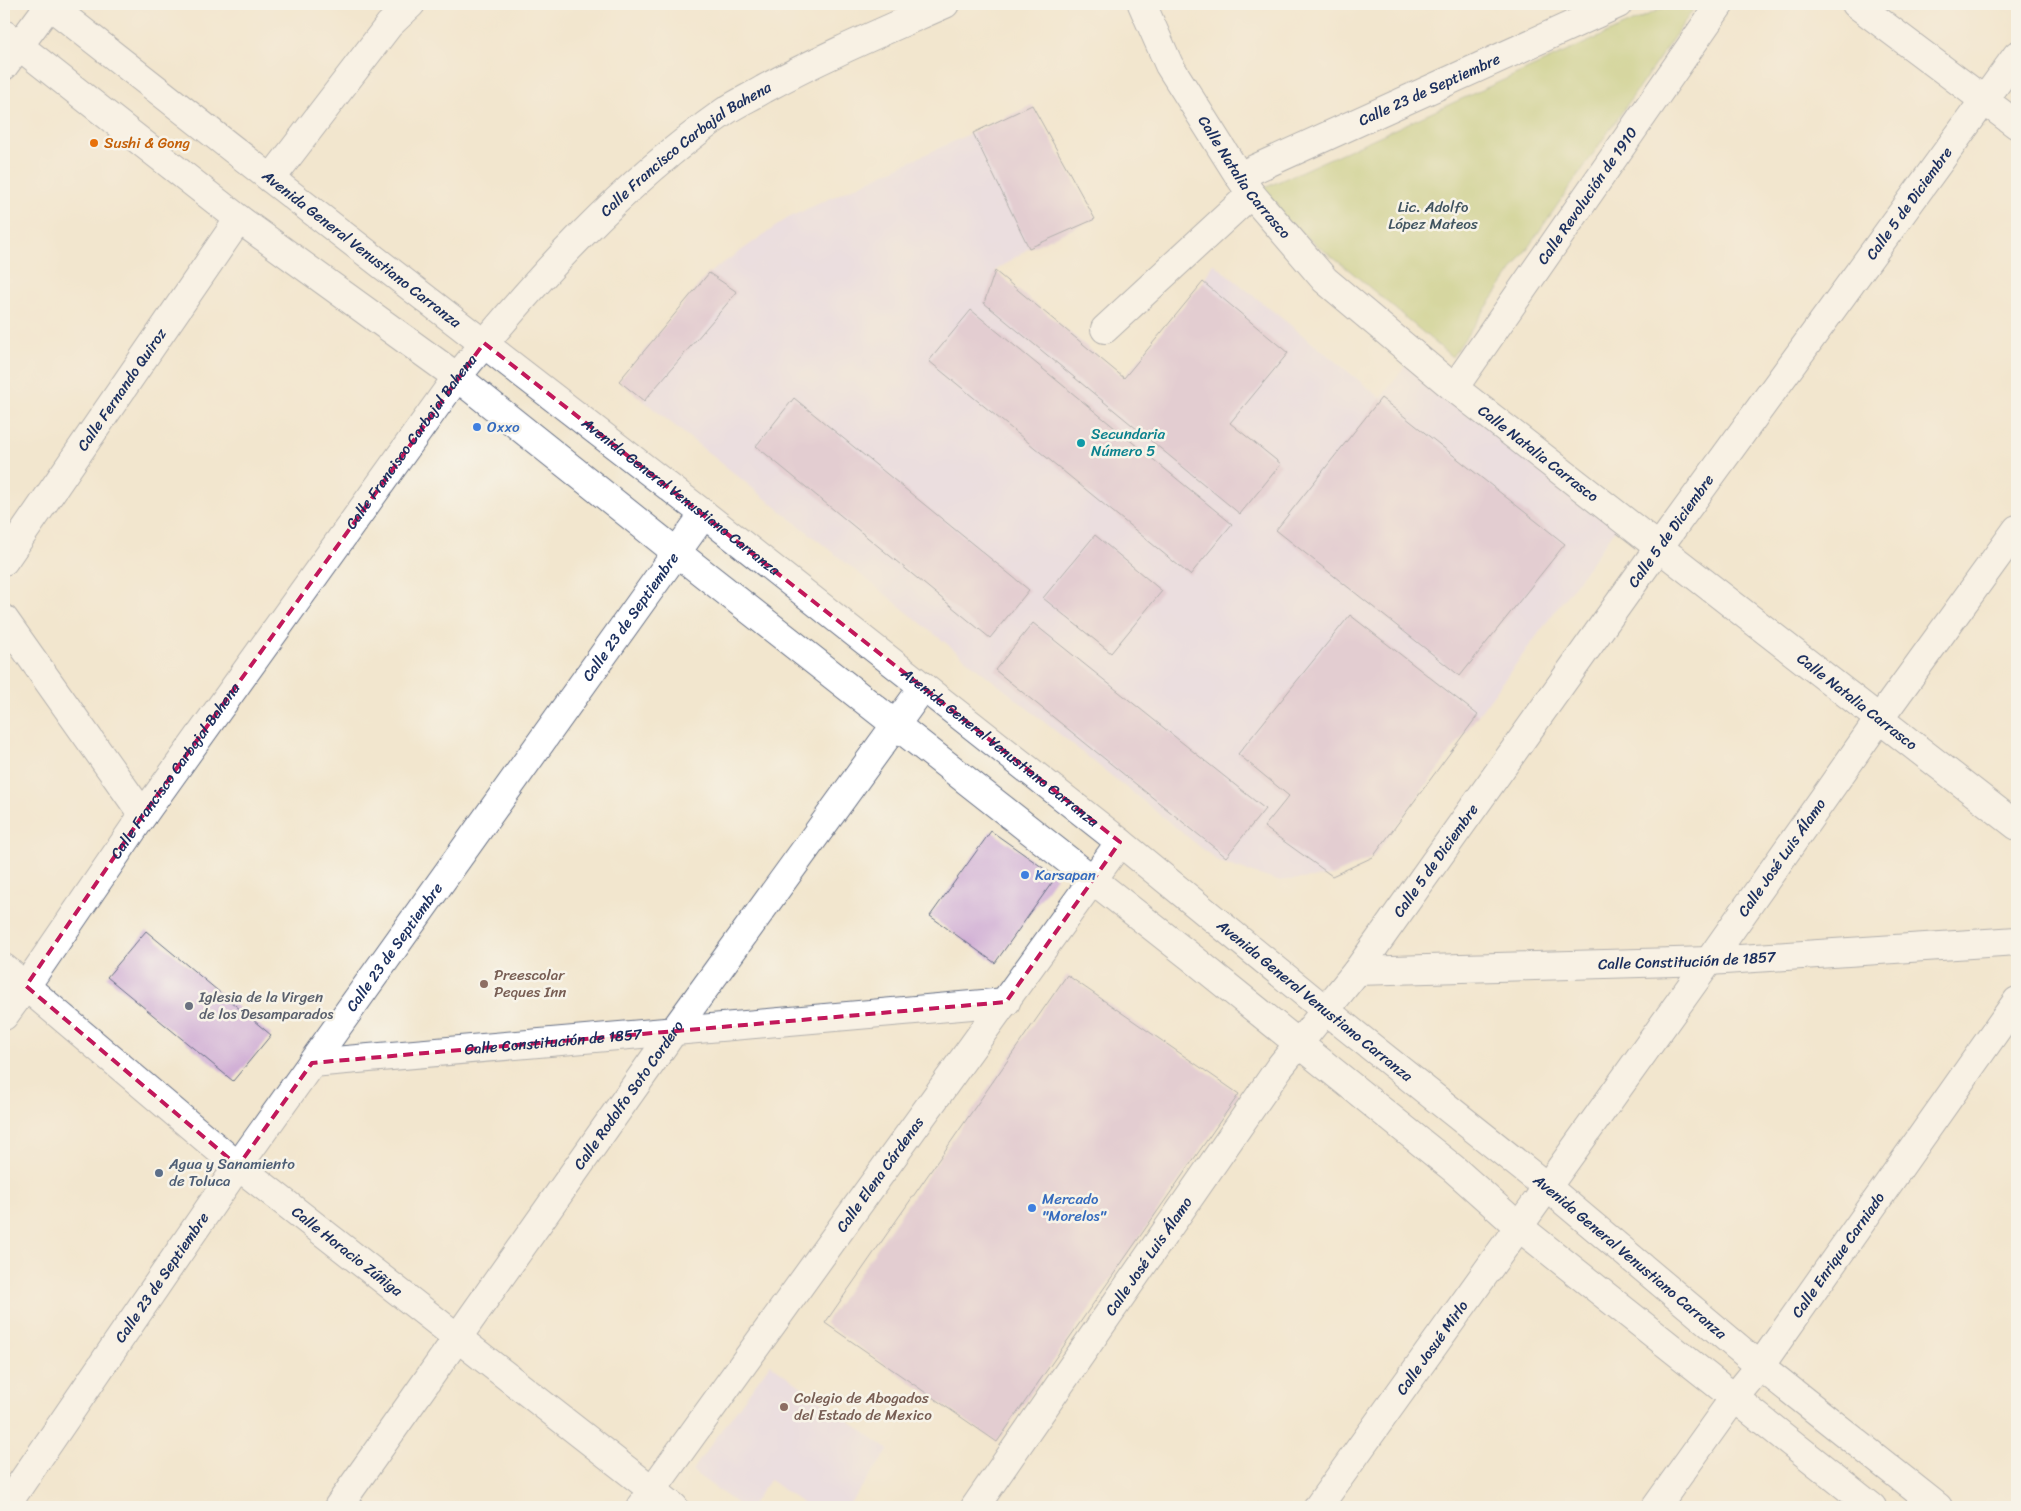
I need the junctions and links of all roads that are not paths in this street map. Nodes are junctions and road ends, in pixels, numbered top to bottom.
1 (49, 4) edge
2 (411, 4) edge
3 (945, 4) edge
4 (1142, 4) edge
5 (1618, 4) edge
6 (1720, 4) edge
7 (1856, 4) edge
8 (8, 49) edge
9 (2017, 56) edge
10 (1985, 100) junction
11 (2017, 125) edge
12 (271, 179) junction
13 (1245, 185) junction
14 (239, 219) junction
15 (1105, 330) dead end
16 (484, 344) junction
17 (457, 377) junction
18 (1454, 388) junction
19 (704, 514) junction
20 (2017, 529) edge
21 (1659, 547) junction
22 (676, 552) junction
23 (4, 561) edge
24 (4, 619) edge
25 (922, 686) junction
26 (1880, 718) junction
27 (896, 724) junction
28 (142, 815) junction
29 (2017, 826) edge
30 (1120, 842) junction
31 (1093, 879) junction
32 (2017, 941) edge
33 (1709, 961) junction
34 (4, 968) edge
35 (1357, 971) junction
36 (26, 986) junction
37 (2017, 1000) edge
38 (1006, 1002) junction
39 (1326, 1010) junction
40 (4, 1016) edge
41 (674, 1032) junction
42 (1299, 1043) junction
43 (312, 1062) junction
44 (238, 1166) junction
45 (1547, 1187) junction
46 (1519, 1227) junction
47 (457, 1337) junction
48 (1760, 1366) junction
49 (1734, 1398) junction
50 (646, 1499) edge
51 (5, 1507) edge
52 (338, 1507) edge
53 (674, 1507) edge
54 (975, 1507) edge
55 (1318, 1507) edge
56 (1656, 1507) edge
57 (1872, 1507) edge
58 (1938, 1507) edge

1 - 8 street
1 - 12 street, Avenida General Venustiano Carranza
2 - 12 street
3 - 16 street, Calle Francisco Carbajal Bahena
4 - 13 street, Calle Natalia Carrasco
5 - 13 street, Calle 23 de Septiembre
6 - 18 street, Calle Revolución de 1910
7 - 10 street
8 - 14 street
9 - 10 street, Calle 5 de Diciembre
10 - 11 street
10 - 21 street, Calle 5 de Diciembre
12 - 16 street, Avenida General Venustiano Carranza
13 - 15 street, Calle 23 de Septiembre
13 - 18 street, Calle Natalia Carrasco
14 - 17 street
14 - 23 street, Calle Fernando Quiroz
16 - 17 street, Calle Francisco Carbajal Bahena
16 - 19 street, Avenida General Venustiano Carranza
17 - 22 street
17 - 28 street, Calle Francisco Carbajal Bahena
18 - 21 street, Calle Natalia Carrasco
19 - 22 street, Calle 23 de Septiembre
19 - 25 street, Avenida General Venustiano Carranza
20 - 26 street, Calle José Luis Álamo
21 - 26 street, Calle Natalia Carrasco
21 - 35 street, Calle 5 de Diciembre
22 - 27 street
22 - 43 street, Calle 23 de Septiembre
24 - 28 street
25 - 27 street, Calle Rodolfo Soto Cordero
25 - 30 street, Avenida General Venustiano Carranza
26 - 29 street, Calle Natalia Carrasco
26 - 33 street, Calle José Luis Álamo
27 - 31 street
27 - 41 street, Calle Rodolfo Soto Cordero
28 - 36 street, Calle Francisco Carbajal Bahena
30 - 31 street, Calle Elena Cárdenas
30 - 39 street, Avenida General Venustiano Carranza
31 - 38 street, Calle Elena Cárdenas
31 - 42 street
32 - 33 street, Calle Constitución de 1857
33 - 35 street, Calle Constitución de 1857
33 - 45 street, Calle José Luis Álamo
34 - 36 street, Calle Horacio Zúñiga
35 - 39 street, Calle 5 de Diciembre
36 - 40 street, Calle Francisco Carbajal Bahena
36 - 44 street, Calle Horacio Zúñiga
37 - 48 street, Calle Enrique Carniado
38 - 41 street, Calle Constitución de 1857
38 - 50 street, Calle Elena Cárdenas
39 - 42 street, Calle José Luis Álamo
39 - 45 street, Avenida General Venustiano Carranza
41 - 43 street, Calle Constitución de 1857
41 - 47 street, Calle Rodolfo Soto Cordero
42 - 46 street
42 - 54 street, Calle José Luis Álamo
43 - 44 street, Calle 23 de Septiembre
44 - 47 street, Calle Horacio Zúñiga
44 - 51 street, Calle 23 de Septiembre
45 - 46 street, Calle Josué Mirlo
45 - 48 street, Avenida General Venustiano Carranza
46 - 49 street
46 - 55 street, Calle Josué Mirlo
47 - 50 street, Calle Horacio Zúñiga
47 - 52 street, Calle Rodolfo Soto Cordero
48 - 49 street, Calle Enrique Carniado
48 - 58 street, Avenida General Venustiano Carranza
49 - 56 street, Calle Enrique Carniado
49 - 57 street
50 - 53 street, Calle Horacio Zúñiga

